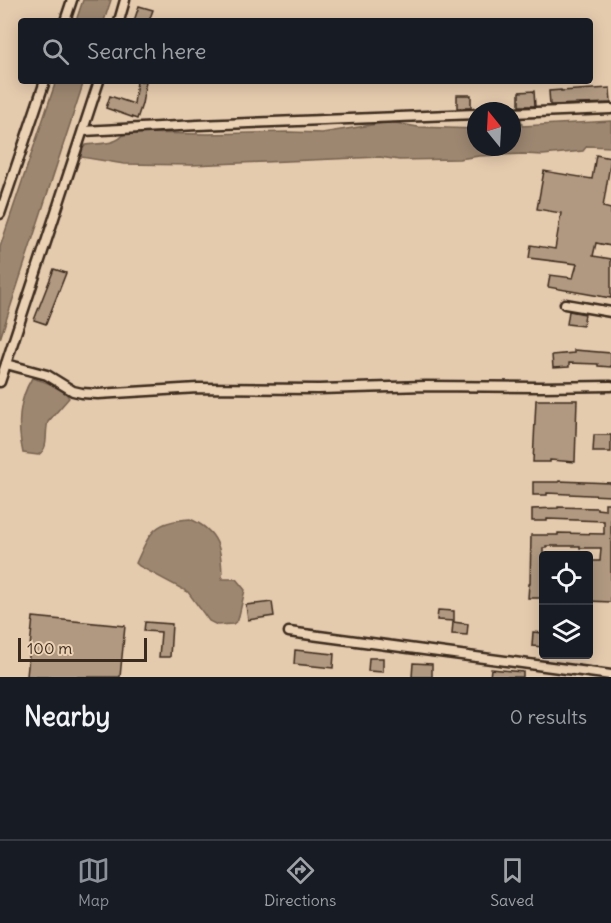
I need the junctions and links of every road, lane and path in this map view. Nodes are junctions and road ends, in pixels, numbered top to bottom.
1 (72, 0) edge
2 (125, 0) edge
3 (66, 18) edge
4 (120, 18) edge
5 (44, 84) edge
6 (98, 84) edge
7 (611, 109) edge
8 (521, 113) edge
9 (467, 114) edge
10 (83, 131) junction
11 (0, 214) edge
12 (565, 304) dead end
13 (611, 312) edge
14 (6, 364) junction
15 (0, 382) edge
16 (611, 386) edge
17 (289, 632) dead end
18 (611, 675) edge

1 - 3 street
2 - 4 street
5 - 11 street
6 - 10 street
7 - 8 street
9 - 10 street
10 - 14 street
12 - 13 street
14 - 15 street
14 - 16 street
17 - 18 street

